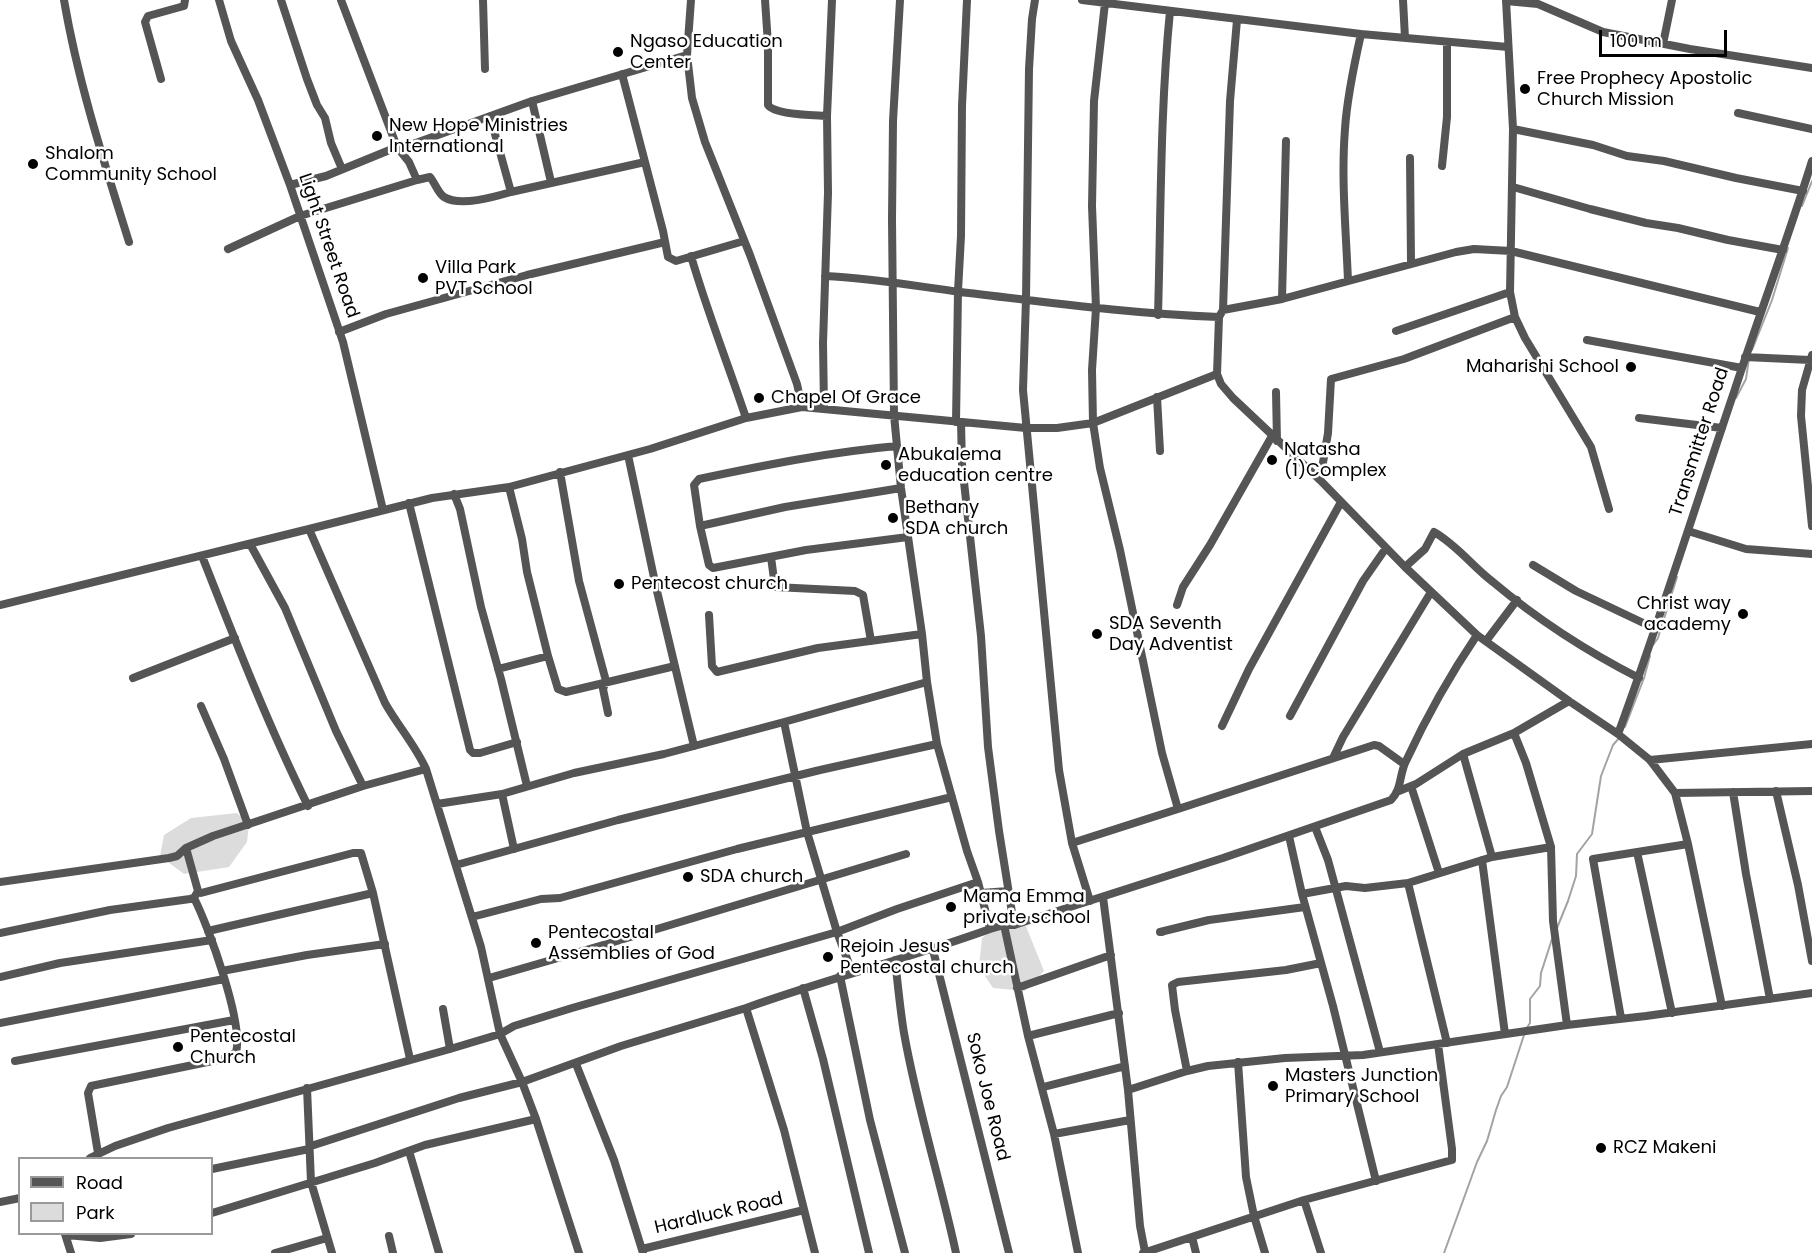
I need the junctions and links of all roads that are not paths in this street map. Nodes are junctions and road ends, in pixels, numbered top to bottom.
1 (64, 0) edge
2 (185, 0) edge
3 (219, 0) edge
4 (282, 0) edge
5 (341, 0) edge
6 (483, 0) edge
7 (691, 0) edge
8 (765, 0) edge
9 (832, 0) edge
10 (900, 0) edge
11 (968, 0) edge
12 (1035, 0) edge
13 (1082, 0) edge
14 (1403, 0) edge
15 (1672, 0) edge
16 (1506, 1) edge
17 (1105, 3) junction
18 (1170, 11) junction
19 (1237, 20) junction
20 (1361, 34) junction
21 (1405, 38) junction
22 (1447, 42) junction
23 (1663, 44) junction
24 (1508, 47) junction
25 (687, 55) junction
26 (485, 69) dead end
27 (1812, 69) edge
28 (622, 74) junction
29 (161, 78) dead end
30 (532, 101) junction
31 (1738, 113) dead end
32 (490, 116) junction
33 (827, 116) junction
34 (1513, 129) junction
35 (1812, 129) edge
36 (1286, 141) dead end
37 (398, 147) junction
38 (1410, 158) dead end
39 (1812, 161) edge
40 (645, 162) junction
41 (1442, 166) dead end
42 (342, 169) junction
43 (417, 180) junction
44 (550, 182) junction
45 (290, 185) junction
46 (1513, 187) junction
47 (1803, 191) junction
48 (511, 192) junction
49 (300, 216) junction
50 (744, 241) junction
51 (129, 242) dead end
52 (665, 242) junction
53 (228, 249) dead end
54 (1783, 250) junction
55 (1511, 251) junction
56 (691, 256) junction
57 (1411, 263) junction
58 (825, 276) junction
59 (1348, 280) junction
60 (892, 281) junction
61 (958, 291) junction
62 (1510, 292) junction
63 (1026, 299) junction
64 (1282, 299) junction
65 (1096, 308) junction
66 (1760, 312) junction
67 (1221, 314) junction
68 (1158, 315) junction
69 (1515, 317) junction
70 (1396, 331) dead end
71 (339, 332) junction
72 (1587, 340) dead end
73 (1745, 357) junction
74 (1811, 358) edge
75 (1742, 368) junction
76 (1217, 374) junction
77 (1812, 388) edge
78 (1802, 390) junction
79 (1276, 392) dead end
80 (1157, 397) junction
81 (802, 407) junction
82 (824, 408) junction
83 (894, 415) junction
84 (746, 418) junction
85 (1639, 418) dead end
86 (959, 422) junction
87 (1093, 423) junction
88 (1026, 428) junction
89 (1722, 428) junction
90 (1275, 438) junction
91 (897, 446) junction
92 (1160, 451) dead end
93 (628, 455) junction
94 (1809, 465) edge
95 (560, 472) junction
96 (1320, 480) junction
97 (509, 487) junction
98 (901, 488) junction
99 (454, 494) junction
100 (1341, 502) junction
101 (409, 504) junction
102 (1609, 509) dead end
103 (383, 510) junction
104 (1812, 524) edge
105 (700, 526) junction
106 (309, 529) junction
107 (1688, 531) junction
108 (908, 537) junction
109 (250, 544) junction
110 (1386, 548) junction
111 (1812, 554) edge
112 (202, 556) junction
113 (771, 557) junction
114 (1533, 565) dead end
115 (1405, 567) junction
116 (1431, 592) junction
117 (1517, 600) junction
118 (0, 605) edge
119 (1177, 605) dead end
120 (709, 615) dead end
121 (1656, 629) junction
122 (922, 634) junction
123 (1477, 635) junction
124 (235, 638) junction
125 (871, 641) junction
126 (1486, 641) junction
127 (548, 656) junction
128 (675, 666) junction
129 (498, 669) junction
130 (133, 678) dead end
131 (1639, 678) junction
132 (606, 681) junction
133 (927, 682) junction
134 (1569, 701) junction
135 (201, 706) dead end
136 (608, 713) dead end
137 (1290, 716) dead end
138 (783, 722) junction
139 (1222, 726) dead end
140 (1514, 733) junction
141 (1618, 734) junction
142 (517, 742) junction
143 (937, 744) junction
144 (1812, 744) edge
145 (694, 746) junction
146 (1463, 754) junction
147 (1334, 756) junction
148 (1650, 760) junction
149 (1404, 764) junction
150 (426, 769) junction
151 (795, 777) junction
152 (363, 786) junction
153 (527, 786) junction
154 (1411, 786) junction
155 (1399, 791) junction
156 (1776, 791) junction
157 (1812, 791) edge
158 (1733, 792) junction
159 (1675, 793) junction
160 (502, 794) junction
161 (952, 797) junction
162 (437, 804) junction
163 (308, 806) junction
164 (1178, 809) junction
165 (248, 825) junction
166 (1315, 827) junction
167 (807, 832) junction
168 (1288, 836) junction
169 (1072, 843) junction
170 (1688, 844) junction
171 (1551, 847) junction
172 (186, 848) junction
173 (514, 849) junction
174 (1637, 852) junction
175 (906, 854) dead end
176 (1492, 857) junction
177 (1482, 860) junction
178 (456, 865) junction
179 (1439, 873) junction
180 (821, 881) junction
181 (0, 882) edge
182 (978, 882) junction
183 (1408, 883) junction
184 (1335, 888) junction
185 (1008, 891) junction
186 (373, 893) junction
187 (981, 893) junction
188 (196, 894) junction
189 (1302, 894) junction
190 (1103, 897) junction
191 (1090, 901) junction
192 (1305, 908) junction
193 (472, 917) junction
194 (1004, 925) junction
195 (1014, 925) junction
196 (990, 929) junction
197 (837, 932) junction
198 (1162, 932) dead end
199 (0, 933) edge
200 (210, 935) junction
201 (385, 944) junction
202 (933, 950) junction
203 (1111, 955) junction
204 (895, 960) junction
205 (1812, 961) edge
206 (1321, 963) junction
207 (852, 972) junction
208 (223, 975) junction
209 (840, 976) junction
210 (0, 977) edge
211 (489, 978) junction
212 (803, 988) junction
213 (1017, 988) junction
214 (1812, 993) edge
215 (1770, 999) junction
216 (1722, 1006) junction
217 (746, 1008) junction
218 (443, 1009) dead end
219 (1119, 1013) junction
220 (1672, 1013) junction
221 (1621, 1018) junction
222 (234, 1020) junction
223 (0, 1023) edge
224 (1567, 1025) junction
225 (500, 1034) junction
226 (1505, 1034) junction
227 (1028, 1036) junction
228 (1442, 1043) junction
229 (450, 1048) junction
230 (1380, 1052) junction
231 (1345, 1057) junction
232 (410, 1059) junction
233 (15, 1061) dead end
234 (1238, 1062) junction
235 (576, 1064) junction
236 (1125, 1066) junction
237 (1187, 1071) junction
238 (522, 1082) junction
239 (1043, 1087) junction
240 (307, 1088) junction
241 (1128, 1090) junction
242 (536, 1119) junction
243 (1130, 1120) junction
244 (1054, 1134) junction
245 (310, 1148) junction
246 (409, 1151) junction
247 (94, 1156) edge
248 (213, 1169) edge
249 (1376, 1181) junction
250 (311, 1182) junction
251 (18, 1198) edge
252 (1304, 1200) junction
253 (0, 1202) edge
254 (804, 1210) junction
255 (213, 1213) edge
256 (1254, 1216) junction
257 (65, 1235) edge
258 (74, 1235) edge
259 (119, 1235) edge
260 (389, 1236) dead end
261 (1192, 1237) junction
262 (327, 1238) junction
263 (643, 1251) edge
264 (71, 1253) edge
265 (279, 1253) edge
266 (332, 1253) edge
267 (393, 1253) edge
268 (438, 1253) edge
269 (579, 1253) edge
270 (814, 1253) edge
271 (869, 1253) edge
272 (906, 1253) edge
273 (956, 1253) edge
274 (1009, 1253) edge
275 (1078, 1253) edge
276 (1144, 1253) edge
277 (1196, 1253) edge
278 (1265, 1253) edge
279 (1321, 1253) edge

1 - 51 street
2 - 29 street
3 - 45 street, Light Street Road
4 - 42 street
5 - 37 street
6 - 26 street
7 - 25 street
8 - 33 street
9 - 33 street
10 - 60 street
11 - 61 street
12 - 63 street
13 - 17 street
14 - 21 street
15 - 23 street
16 - 23 street
16 - 24 street
17 - 18 street
17 - 65 street
18 - 19 street
18 - 68 street
19 - 20 street
19 - 67 street
20 - 21 street
20 - 59 street
21 - 22 street
22 - 24 street
22 - 41 street
23 - 27 street
24 - 34 street
25 - 28 street
25 - 50 street
28 - 30 street
28 - 40 street
30 - 32 street
30 - 44 street
31 - 35 street
32 - 37 street
32 - 48 street
33 - 58 street
34 - 46 street
34 - 47 street
36 - 64 street
37 - 42 street
37 - 43 street
38 - 57 street
39 - 47 street, Transmitter Road
40 - 44 street
40 - 52 street
42 - 45 street
43 - 48 street
43 - 49 street
44 - 48 street
45 - 49 street, Light Street Road
46 - 54 street
46 - 55 street
47 - 54 street, Transmitter Road
49 - 53 street
49 - 71 street, Light Street Road
50 - 56 street
50 - 81 street
52 - 56 street
52 - 71 street
54 - 66 street, Transmitter Road
55 - 57 street
55 - 62 street
55 - 66 street
56 - 84 street
57 - 59 street
58 - 60 street
58 - 82 street
59 - 64 street
60 - 61 street
60 - 83 street
61 - 63 street
61 - 86 street
62 - 69 street
62 - 70 street
63 - 65 street
63 - 88 street
64 - 67 street
65 - 68 street
65 - 87 street
66 - 73 street, Transmitter Road
67 - 68 street
67 - 76 street
69 - 96 street
69 - 102 street
71 - 103 street, Light Street Road
72 - 75 street
73 - 74 street
73 - 75 street, Transmitter Road
74 - 78 street
75 - 89 street, Transmitter Road
76 - 80 street
76 - 90 street
77 - 78 street
78 - 94 street
79 - 90 street
80 - 87 street
80 - 92 street
81 - 82 street
81 - 84 street
82 - 83 street
83 - 86 street
83 - 91 street
84 - 93 street
85 - 89 street
86 - 88 street
86 - 185 street
87 - 88 street
87 - 164 street
88 - 169 street
89 - 107 street, Transmitter Road
90 - 96 street
90 - 119 street
91 - 98 street
91 - 105 street
93 - 95 street
93 - 128 street
94 - 104 street
95 - 97 street
95 - 132 street
96 - 100 street
97 - 99 street
97 - 127 street
98 - 105 street
98 - 108 street
99 - 101 street
99 - 129 street
100 - 110 street
100 - 139 street
101 - 103 street
101 - 142 street
103 - 106 street
105 - 113 street
106 - 109 street
106 - 150 street
107 - 111 street
107 - 121 street, Transmitter Road
108 - 113 street
108 - 122 street
109 - 112 street
109 - 152 street
110 - 115 street
110 - 137 street
112 - 118 street
112 - 124 street
113 - 125 street
114 - 121 street
115 - 116 street
115 - 117 street
116 - 123 street
116 - 147 street
117 - 126 street
117 - 131 street
120 - 125 street
121 - 131 street, Transmitter Road
122 - 125 street
122 - 133 street
123 - 126 street
123 - 149 street
124 - 130 street
124 - 163 street
126 - 134 street
127 - 129 street
127 - 132 street
128 - 132 street
128 - 145 street
129 - 142 street
131 - 141 street, Transmitter Road
132 - 136 street
133 - 138 street
133 - 143 street
134 - 140 street
134 - 141 street
135 - 165 street
138 - 145 street
138 - 151 street
140 - 146 street
140 - 171 street
141 - 148 street
142 - 153 street
143 - 151 street
143 - 161 street
144 - 148 street
145 - 153 street
146 - 154 street
146 - 176 street
147 - 149 street
147 - 164 street
148 - 159 street
149 - 155 street
150 - 152 street
150 - 162 street
151 - 167 street
151 - 173 street
152 - 163 street
153 - 160 street
154 - 155 street
154 - 179 street
155 - 166 street
156 - 157 street
156 - 158 street
156 - 205 street
158 - 159 street
158 - 215 street
159 - 170 street
160 - 162 street
160 - 173 street
161 - 167 street
161 - 182 street
162 - 178 street
163 - 165 street
164 - 169 street
165 - 172 street
166 - 168 street
166 - 184 street
167 - 180 street
167 - 193 street
168 - 189 street
168 - 190 street
169 - 191 street
170 - 174 street
170 - 216 street
171 - 176 street
171 - 224 street
172 - 181 street
172 - 188 street
173 - 178 street
174 - 220 street
174 - 221 street
175 - 180 street
176 - 177 street
177 - 179 street
177 - 226 street
178 - 193 street
179 - 183 street
180 - 197 street
180 - 211 street
182 - 187 street
182 - 197 street
183 - 184 street
183 - 228 street
184 - 189 street
184 - 230 street
185 - 187 street
185 - 195 street
186 - 188 street
186 - 200 street
186 - 201 street
187 - 196 street
188 - 199 street
188 - 200 street
189 - 192 street
190 - 191 street
190 - 203 street
191 - 195 street
192 - 198 street
192 - 206 street
193 - 211 street
194 - 195 street
194 - 196 street
194 - 213 street
196 - 202 street
197 - 207 street
197 - 225 street
200 - 208 street
200 - 210 street
201 - 208 street
201 - 232 street
202 - 204 street
202 - 274 street, Soko Joe Road
203 - 213 street
203 - 219 street
204 - 207 street
204 - 273 street
206 - 231 street
206 - 237 street
207 - 209 street
208 - 222 street
208 - 223 street
209 - 212 street
209 - 272 street
211 - 225 street
212 - 217 street
212 - 271 street
213 - 227 street
214 - 215 street
215 - 216 street
216 - 220 street
217 - 235 street
217 - 254 street
218 - 229 street
219 - 227 street
219 - 236 street
220 - 221 street
221 - 224 street
222 - 233 street
222 - 247 street
224 - 226 street
225 - 229 street
225 - 238 street
226 - 228 street
227 - 239 street
228 - 230 street
228 - 249 street
229 - 232 street
230 - 231 street
231 - 234 street
231 - 249 street
232 - 240 street
234 - 237 street
234 - 256 street
235 - 238 street
235 - 263 street
236 - 239 street
236 - 241 street
237 - 241 street
238 - 242 street
238 - 245 street
239 - 244 street
240 - 245 street
240 - 247 street
241 - 243 street
242 - 246 street
242 - 269 street
243 - 244 street
243 - 276 street
244 - 275 street
245 - 248 street
245 - 250 street
246 - 250 street
246 - 268 street
249 - 252 street
250 - 255 street
250 - 262 street
251 - 253 street
252 - 256 street
252 - 279 street
254 - 263 street, Hardluck Road
254 - 270 street
256 - 261 street
256 - 278 street
257 - 264 street
258 - 259 street
260 - 267 street
261 - 276 street
261 - 277 street
262 - 265 street
262 - 266 street

